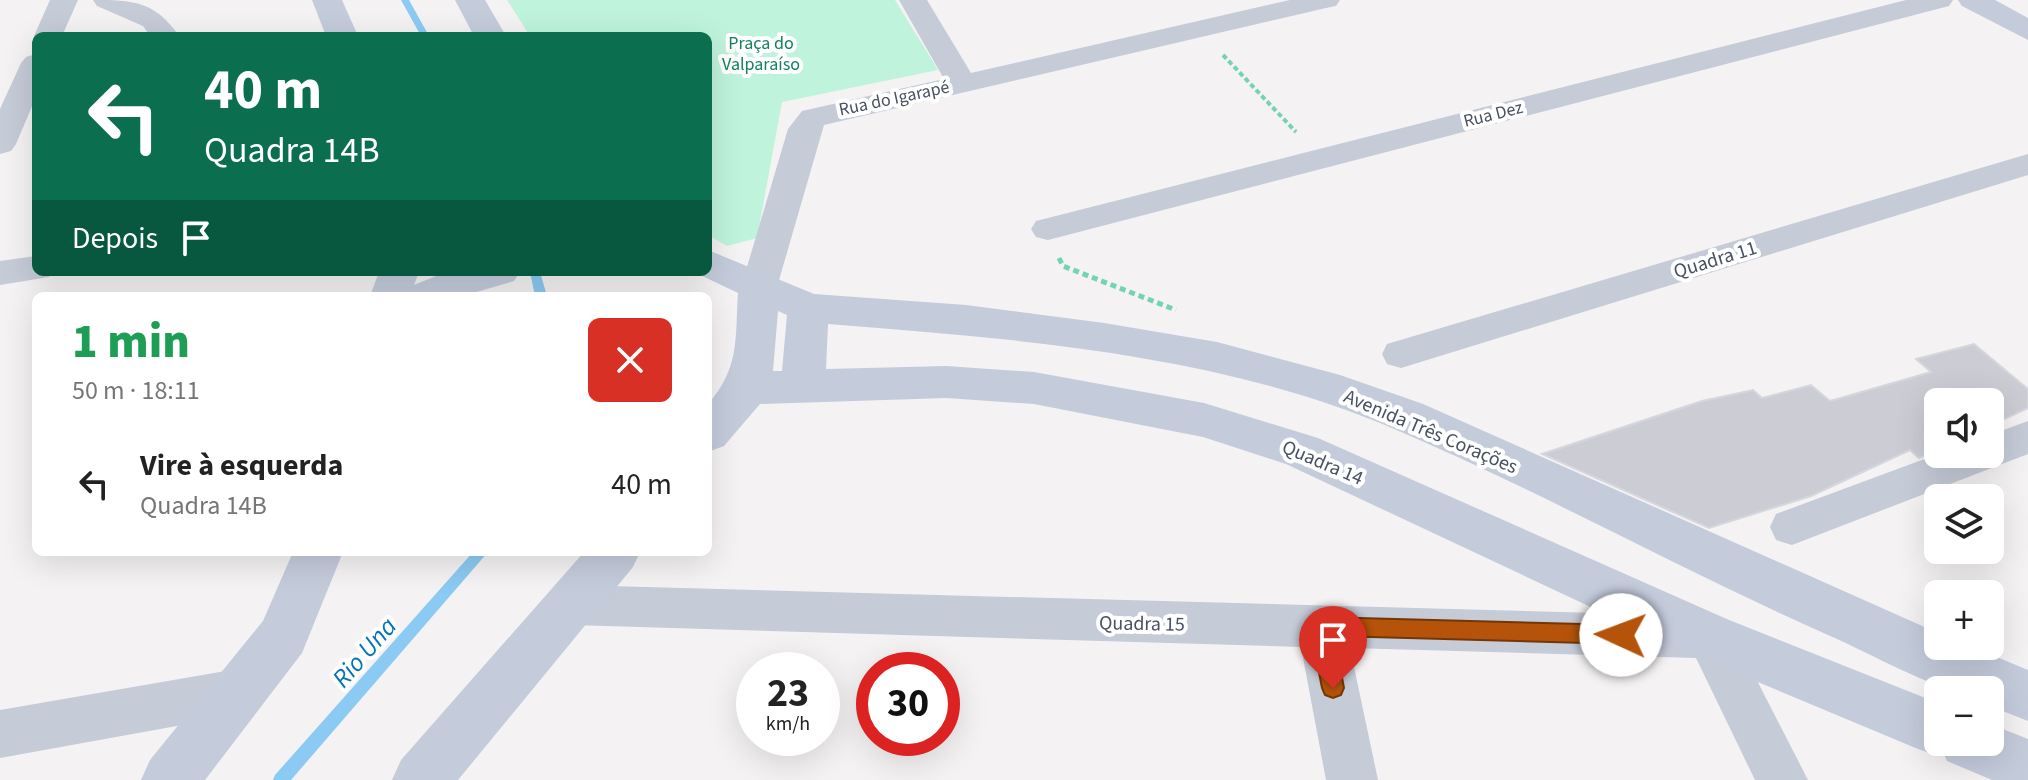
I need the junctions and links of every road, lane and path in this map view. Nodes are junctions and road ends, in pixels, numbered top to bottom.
1 (64, 0) edge
2 (107, 0) edge
3 (327, 0) edge
4 (470, 0) edge
5 (913, 0) edge
6 (1326, 0) edge
7 (1939, 0) edge
8 (1973, 0) edge
9 (2026, 27) edge
10 (159, 28) edge
11 (1198, 29) junction
12 (50, 32) edge
13 (340, 32) edge
14 (488, 32) edge
15 (32, 72) edge
16 (962, 83) junction
17 (0, 144) edge
18 (1322, 158) junction
19 (2028, 164) edge
20 (1048, 229) joint
21 (712, 265) edge
22 (32, 269) edge
23 (0, 273) edge
24 (483, 276) edge
25 (759, 287) junction
26 (402, 289) edge
27 (808, 308) junction
28 (1189, 316) dead end
29 (1401, 354) dead end
30 (803, 386) junction
31 (748, 388) junction
32 (712, 429) edge
33 (2028, 437) edge
34 (2004, 446) edge
35 (1947, 468) edge
36 (1792, 527) dead end
37 (316, 556) edge
38 (612, 556) edge
39 (573, 605) junction
40 (1321, 626) junction
41 (1710, 637) junction
42 (243, 691) junction
43 (2028, 696) edge
44 (1924, 724) edge
45 (0, 734) edge
46 (2001, 756) edge
47 (2028, 767) edge
48 (170, 780) edge
49 (421, 780) edge
50 (1352, 780) edge
51 (1782, 780) edge

1 - 12 street
2 - 10 street
3 - 13 street
4 - 14 street
5 - 16 street, Rua do Igarapé
6 - 11 street
7 - 18 street, Rua Dez
8 - 9 street
11 - 16 street
11 - 18 path
15 - 17 street
16 - 25 street, Rua do Igarapé
18 - 20 street, Rua Dez
19 - 29 street, Quadra 11
20 - 28 path
21 - 25 street, Avenida Três Corações
22 - 23 street
24 - 26 street
25 - 27 street, Avenida Três Corações
25 - 31 street
27 - 30 street
27 - 43 street, Avenida Três Corações
30 - 31 street, Quadra 14
30 - 41 street, Quadra 14
31 - 32 street
33 - 34 street
35 - 36 street
37 - 42 street
38 - 39 street
39 - 40 street, Quadra 15
39 - 49 street
40 - 41 street, Quadra 15
40 - 50 street
41 - 44 street
41 - 51 street
42 - 45 street
42 - 48 street
46 - 47 street

